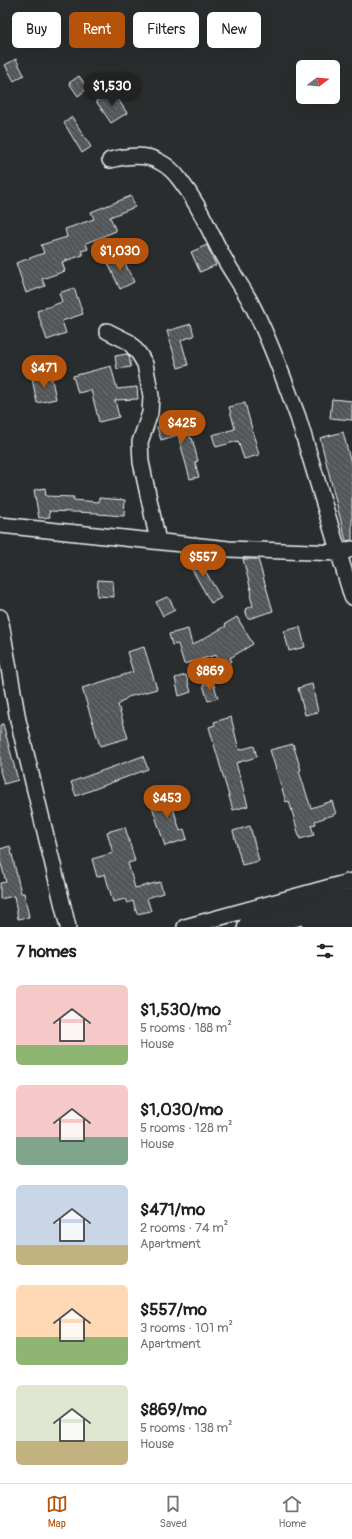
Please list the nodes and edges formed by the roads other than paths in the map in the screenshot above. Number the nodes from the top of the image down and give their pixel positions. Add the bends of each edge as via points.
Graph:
1 (110, 160) dead end
2 (107, 331) dead end
3 (0, 525) edge
4 (158, 541) junction
5 (346, 551) edge
6 (352, 597) edge
7 (0, 617) edge
8 (352, 880) edge
9 (352, 900) edge
10 (352, 917) edge
11 (352, 922) edge
12 (68, 927) edge
13 (185, 927) edge
14 (249, 927) edge
15 (313, 927) edge
16 (344, 927) edge

1 - 5 street via 138,156 161,162 173,172 199,207 219,250 252,305 274,354
2 - 4 street via 129,342 145,364 151,396 150,413 140,442 141,462
3 - 4 street
4 - 5 street via 229,549
5 - 6 street
7 - 12 street via 18,720
8 - 13 street
9 - 14 highway
10 - 15 highway
11 - 16 street

